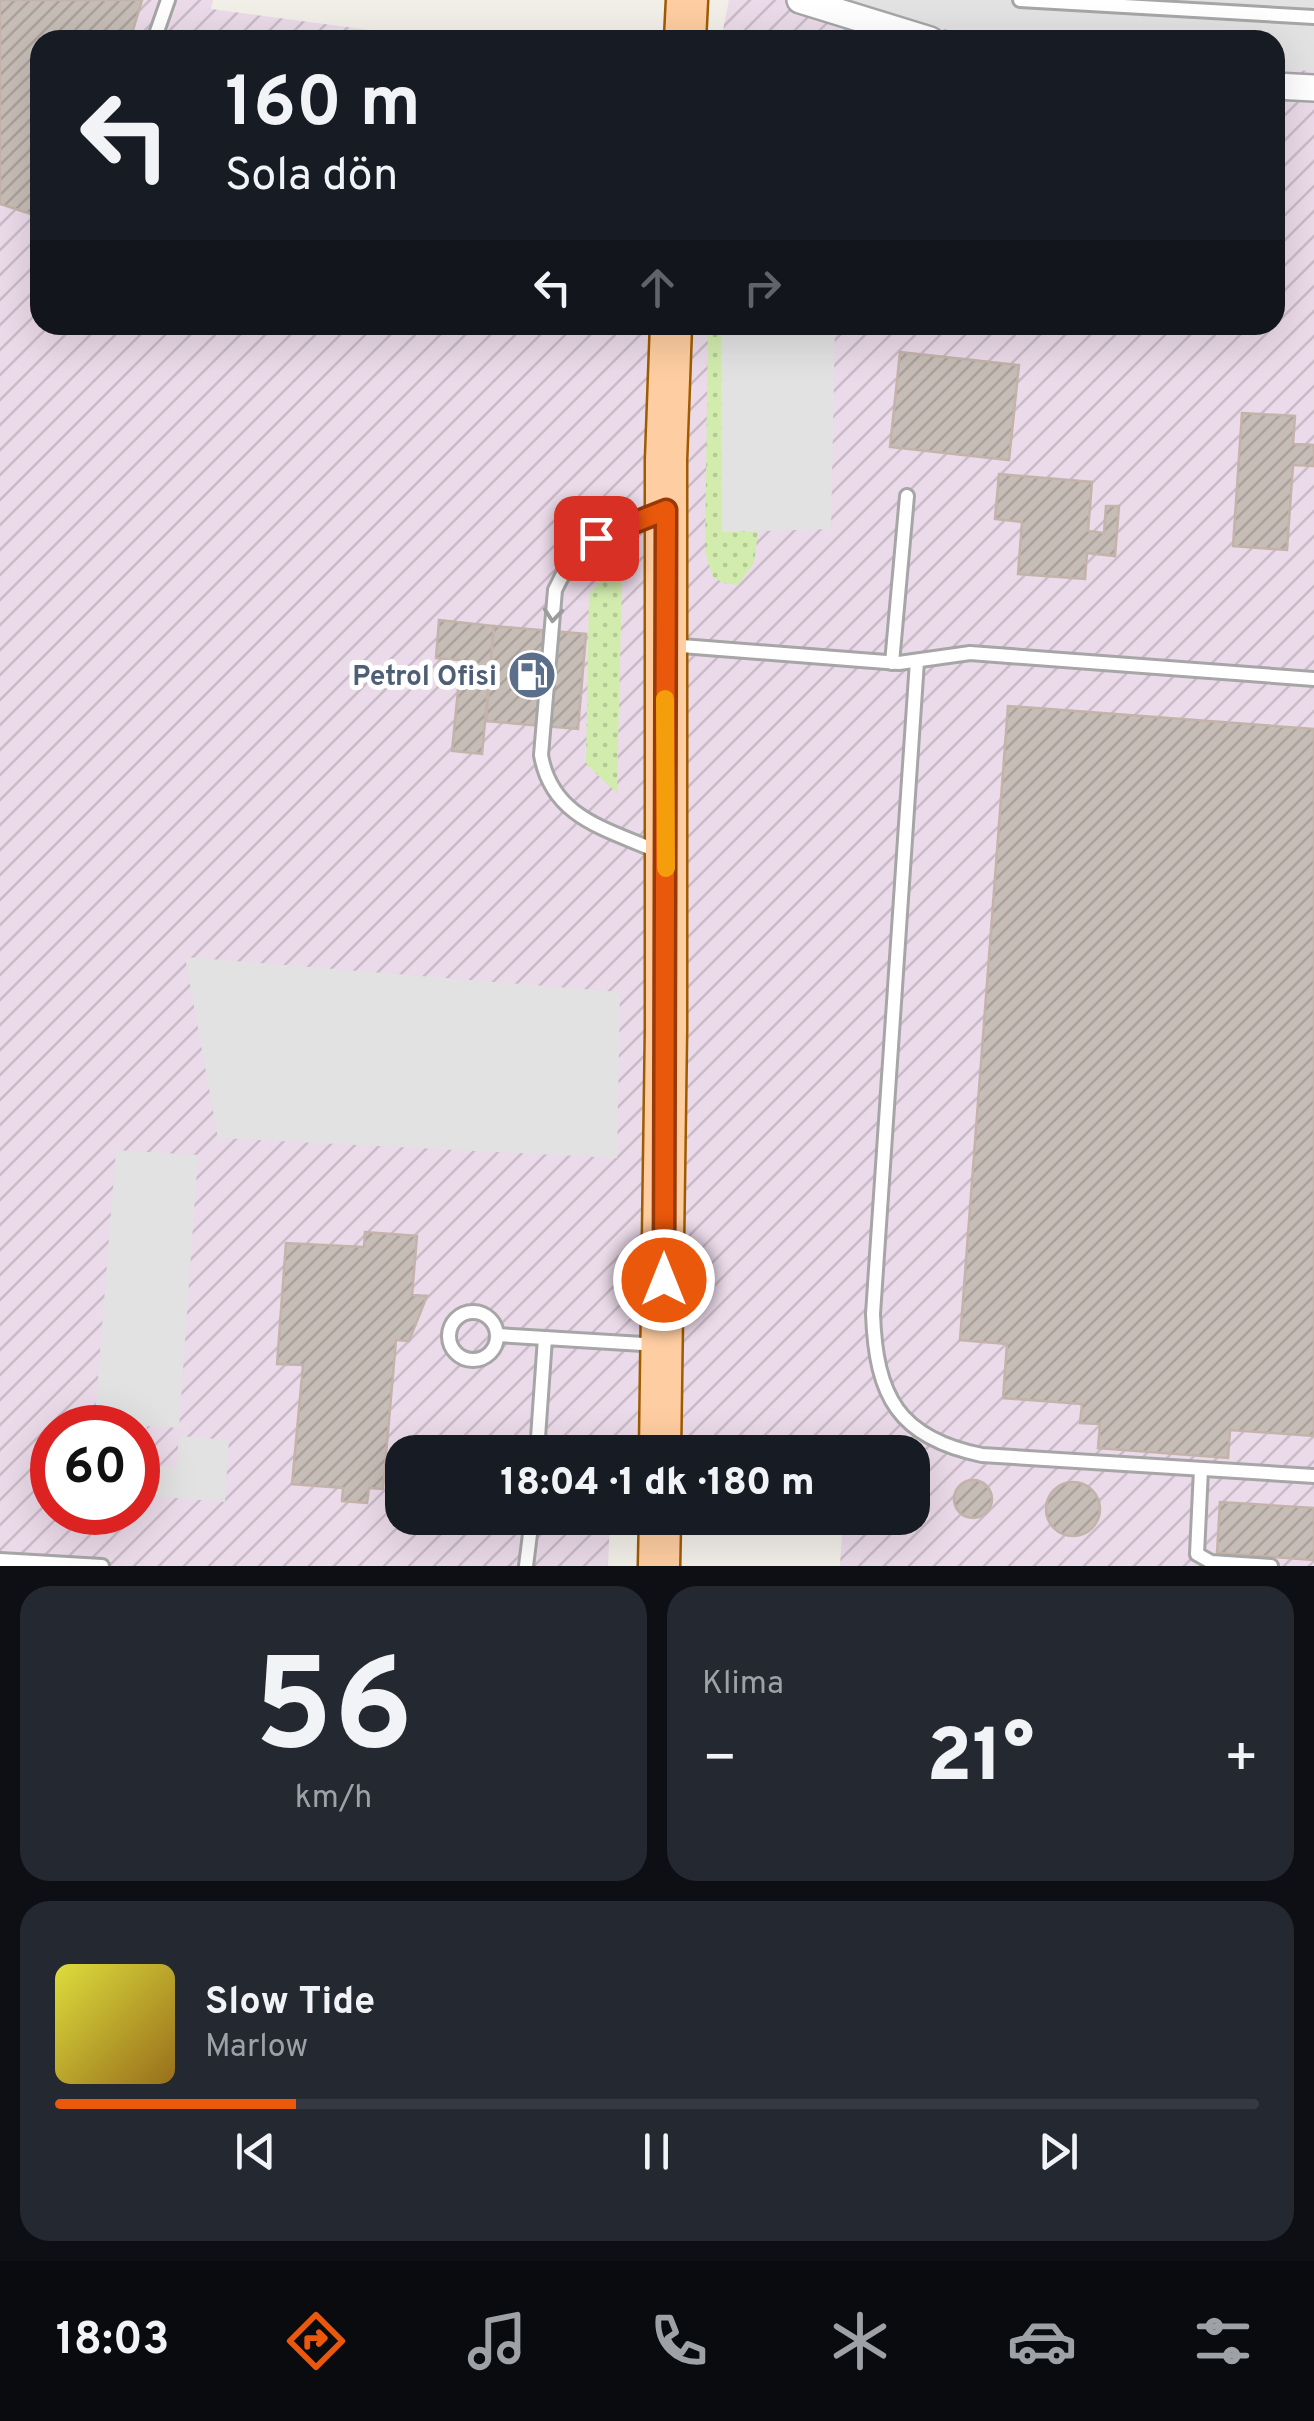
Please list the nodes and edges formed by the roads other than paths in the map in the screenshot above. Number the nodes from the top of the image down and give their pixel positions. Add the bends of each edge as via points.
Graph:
1 (168, 0) edge
2 (687, 0) edge
3 (800, 0) edge
4 (1020, 0) edge
5 (1314, 17) edge
6 (158, 30) edge
7 (686, 30) edge
8 (898, 30) edge
9 (1285, 87) edge
10 (1314, 88) edge
11 (671, 335) edge
12 (907, 496) dead end
13 (666, 510) junction
14 (666, 645) junction
15 (918, 661) junction
16 (892, 663) junction
17 (1314, 679) edge
18 (666, 855) junction
19 (497, 1334) dead end
20 (544, 1338) junction
21 (661, 1346) junction
22 (537, 1435) edge
23 (660, 1435) edge
24 (1200, 1469) junction
25 (1314, 1476) edge
26 (530, 1535) edge
27 (660, 1535) edge
28 (0, 1560) edge
29 (102, 1566) edge
30 (526, 1566) edge
31 (659, 1566) edge
32 (1271, 1566) edge

1 - 6 lane
2 - 7 main road
3 - 8 street
4 - 5 lane
9 - 10 street
11 - 13 main road
12 - 16 lane
13 - 14 main road
13 -> 18 lane via 596,538 568,564 555,590 541,755 557,798 580,816
14 - 16 lane
14 - 18 main road
15 - 16 lane
15 - 17 lane via 970,654
15 - 24 lane via 873,1314 884,1387 908,1421 951,1448
18 - 21 main road
19 - 20 lane
20 - 21 lane
20 - 22 lane
21 - 23 main road
24 - 25 lane
24 - 32 lane via 1198,1554 1211,1562
26 - 30 lane
27 - 31 main road
28 - 29 lane

